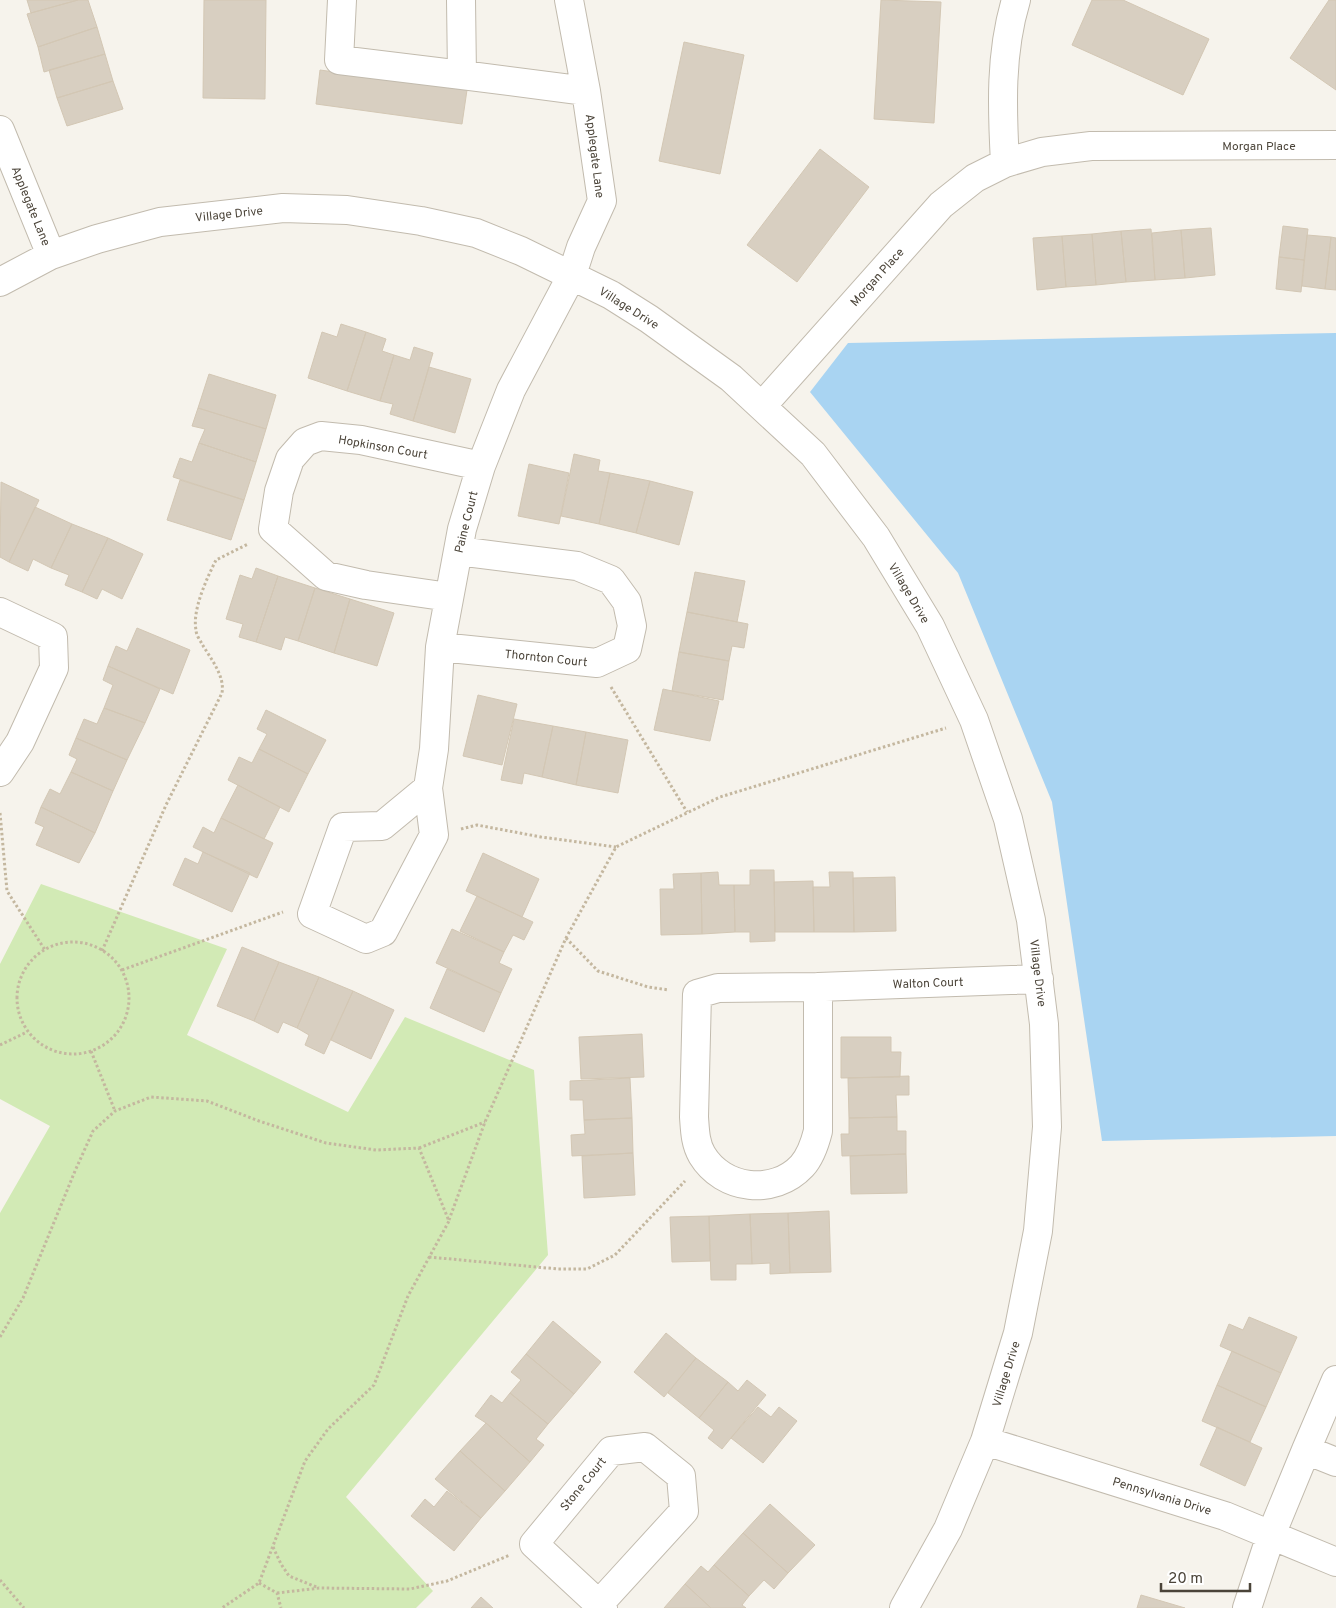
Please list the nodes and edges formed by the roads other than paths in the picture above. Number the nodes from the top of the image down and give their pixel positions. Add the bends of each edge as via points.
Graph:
1 (342, 0) edge
2 (461, 0) edge
3 (569, 0) edge
4 (1016, 0) edge
5 (462, 75) junction
6 (586, 91) junction
7 (0, 130) edge
8 (1336, 145) edge
9 (1005, 163) junction
10 (51, 254) junction
11 (572, 275) junction
12 (0, 282) edge
13 (762, 406) junction
14 (482, 466) junction
15 (458, 551) junction
16 (449, 597) junction
17 (0, 612) edge
18 (440, 647) junction
19 (0, 772) edge
20 (428, 788) junction
21 (1039, 979) junction
22 (818, 987) junction
23 (1336, 1380) edge
24 (985, 1441) junction
25 (1306, 1450) junction
26 (1336, 1462) edge
27 (1271, 1535) junction
28 (1336, 1562) edge
29 (601, 1606) edge
30 (904, 1608) edge
31 (1247, 1608) edge

1 - 5 street via 340,60
2 - 5 street
3 - 6 street, Applegate Lane
4 - 9 street via 1005,52 1001,98
5 - 6 street
6 - 11 street, Applegate Lane via 602,201
7 - 10 street, Applegate Lane
8 - 9 street, Morgan Place via 1091,146 1042,152
9 - 13 street, Morgan Place via 975,178 941,205
10 - 11 street, Village Drive via 160,222 283,208 347,210 476,233
10 - 12 street, Village Drive
11 - 13 street, Village Drive via 649,319 731,378
11 - 14 street, Paine Court via 511,390
13 - 21 street, Village Drive via 813,454 876,537 930,626 974,720 1008,819 1032,920
14 - 15 street, Paine Court
14 - 16 street, Hopkinson Court via 361,440 321,436 305,442 290,459 279,491 272,529 326,576
15 - 16 street, Paine Court
15 - 18 street, Thornton Court via 577,566 611,580 627,602 632,626 627,649 597,664
16 - 18 street, Paine Court
17 - 19 street via 53,637 54,668 20,742
18 - 20 street, Paine Court via 434,749
20 - 20 street, Paine Court via 382,826 343,827 312,914 366,939 383,932 434,835
21 - 22 street, Walton Court
21 - 24 street, Village Drive via 1044,1024 1047,1127 1038,1231 1018,1333
22 - 22 street, Walton Court via 818,1131 813,1150 802,1166 787,1178 768,1185 749,1186 730,1180 714,1169 702,1154 695,1136 697,994 718,988
23 - 25 street
24 - 27 street, Pennsylvania Drive via 1225,1516
24 - 30 street, Village Drive via 948,1529
25 - 26 street
25 - 27 street
27 - 28 street, Pennsylvania Drive
27 - 31 street
29 - 29 street, Stone Court via 534,1544 610,1451 645,1447 681,1476 684,1511

